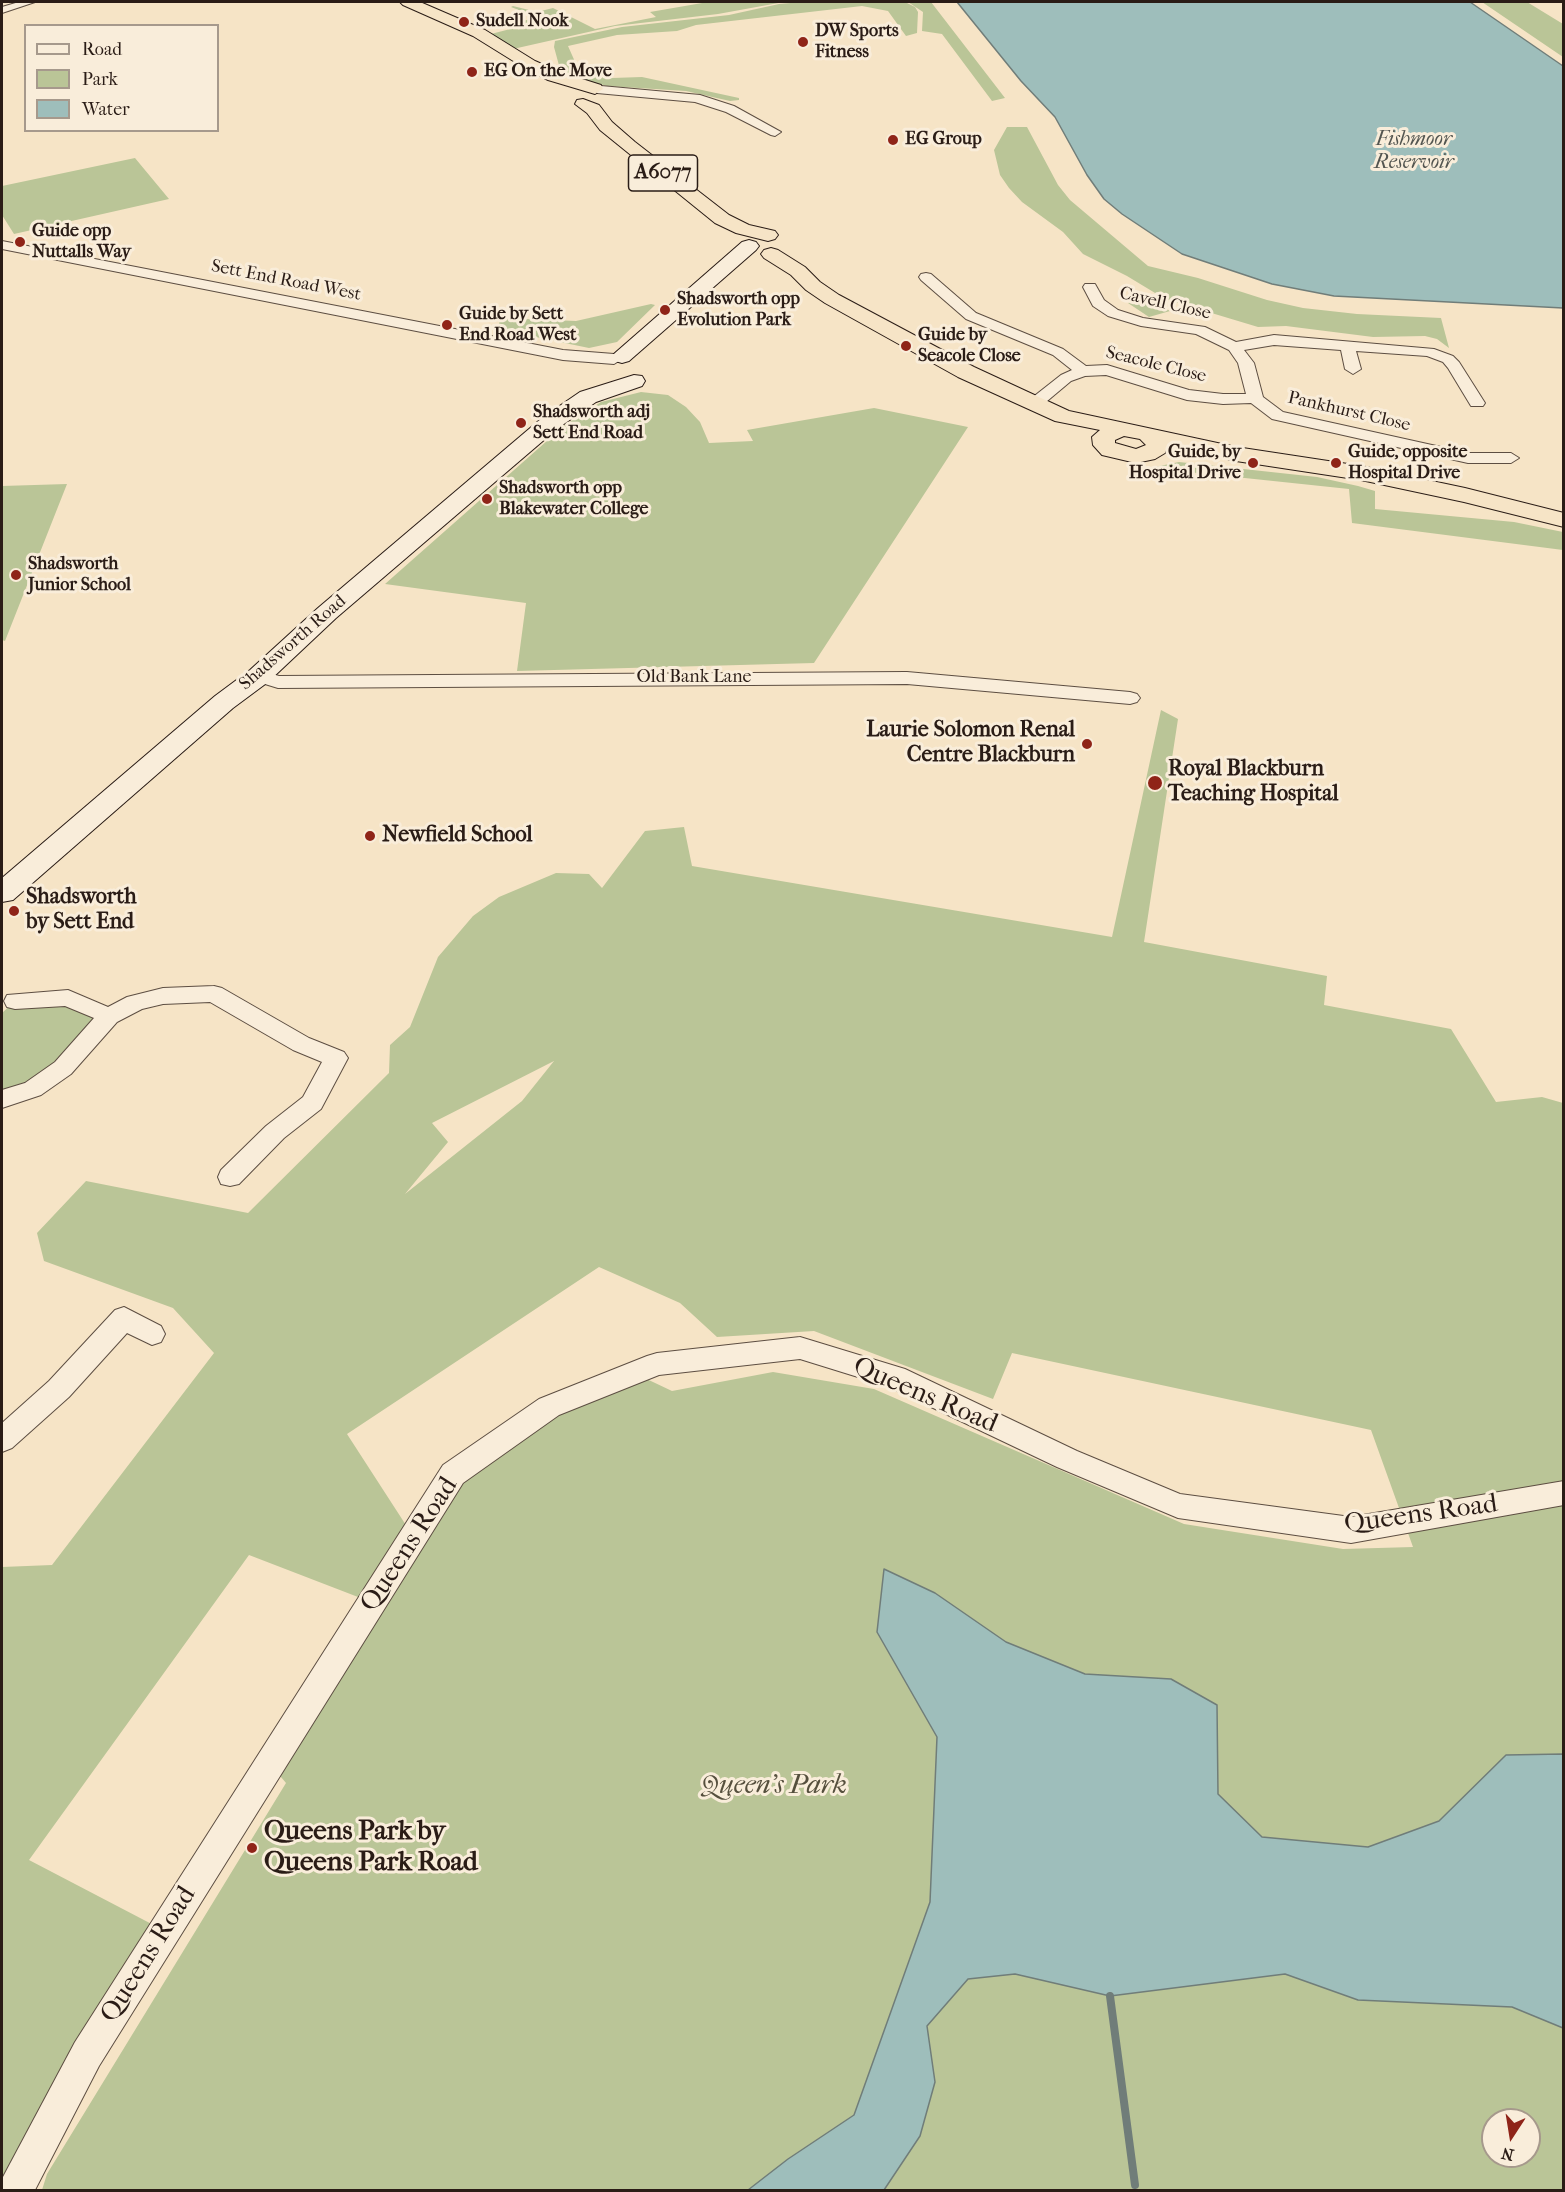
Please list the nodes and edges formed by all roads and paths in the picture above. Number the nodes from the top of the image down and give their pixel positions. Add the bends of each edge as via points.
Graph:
1 (29, 2) edge
2 (408, 2) edge
3 (2, 10) edge
4 (554, 76) junction
5 (576, 99) junction
6 (602, 99) junction
7 (775, 132) dead end
8 (730, 225) junction
9 (2, 245) edge
10 (748, 246) junction
11 (769, 248) junction
12 (727, 266) junction
13 (798, 272) junction
14 (927, 277) dead end
15 (1072, 294) dead end
16 (652, 333) junction
17 (1347, 345) junction
18 (1234, 347) junction
19 (611, 365) junction
20 (648, 368) junction
21 (1354, 370) dead end
22 (1083, 371) junction
23 (588, 397) junction
24 (1449, 397) dead end
25 (1255, 398) junction
26 (1034, 404) junction
27 (1063, 416) junction
28 (1141, 438) junction
29 (1104, 445) junction
30 (1511, 458) dead end
31 (1563, 520) edge
32 (259, 676) junction
33 (1130, 698) dead end
34 (2, 893) edge
35 (15, 1001) dead end
36 (109, 1016) junction
37 (2, 1099) edge
38 (230, 1178) dead end
39 (152, 1334) dead end
40 (2, 1440) edge
41 (1563, 1492) edge
42 (16, 2190) edge

1 - 3 street
2 - 4 highway, A6077 via 479,33
4 - 5 highway, A6077
4 - 6 highway, A6077
5 - 6 highway, A6077 via 592,109
5 - 6 highway via 576,90
6 - 7 street via 651,93 679,95 705,100
6 - 8 highway, A6077 via 629,146
8 - 10 highway, A6077
8 - 11 highway, A6077
9 - 19 street, Sett End Road West
10 - 11 highway, A6077 via 756,252
10 - 12 main road, Shadsworth Road
11 - 12 main road, Shadsworth Road
11 - 13 highway, A6077
11 - 13 highway via 789,251 792,241
12 - 16 main road, Shadsworth Road
13 - 26 highway, A6077 via 832,299 896,336
14 - 22 street via 971,316 1058,352
15 - 18 street, Cavell Close via 1091,290 1102,307 1125,318 1200,330
16 - 19 main road, Shadsworth Road
16 - 20 main road
17 - 18 street via 1274,340
17 - 21 street
17 - 24 street via 1439,355 1454,365 1475,400
18 - 25 street via 1246,363
19 - 20 main road via 616,380
19 - 23 main road, Shadsworth Road
20 - 23 main road, Shadsworth Road
22 - 25 street, Seacole Close via 1107,370 1187,395
22 - 26 street via 1066,378
23 - 32 main road, Shadsworth Road via 550,423
25 - 30 street, Pankhurst Close via 1271,413 1296,422 1468,458
26 - 27 highway, A6077
27 - 28 highway, A6077
27 - 29 highway, A6077
28 - 29 highway, A6077 via 1126,455
28 - 29 highway, A6077 via 1107,433
28 - 31 highway, A6077 via 1361,473
32 - 33 street, Old Bank Lane via 278,682 908,678
32 - 34 main road, Shadsworth Road
35 - 36 street via 68,998
36 - 37 street via 63,1068 33,1089
36 - 38 street via 135,1003 163,996 214,994 301,1044 336,1058 312,1103 275,1132
39 - 40 street via 124,1318 59,1389
41 - 42 street, Queens Road via 1350,1530 1178,1506 1067,1459 894,1377 800,1348 657,1364 549,1407 453,1474 87,2054

